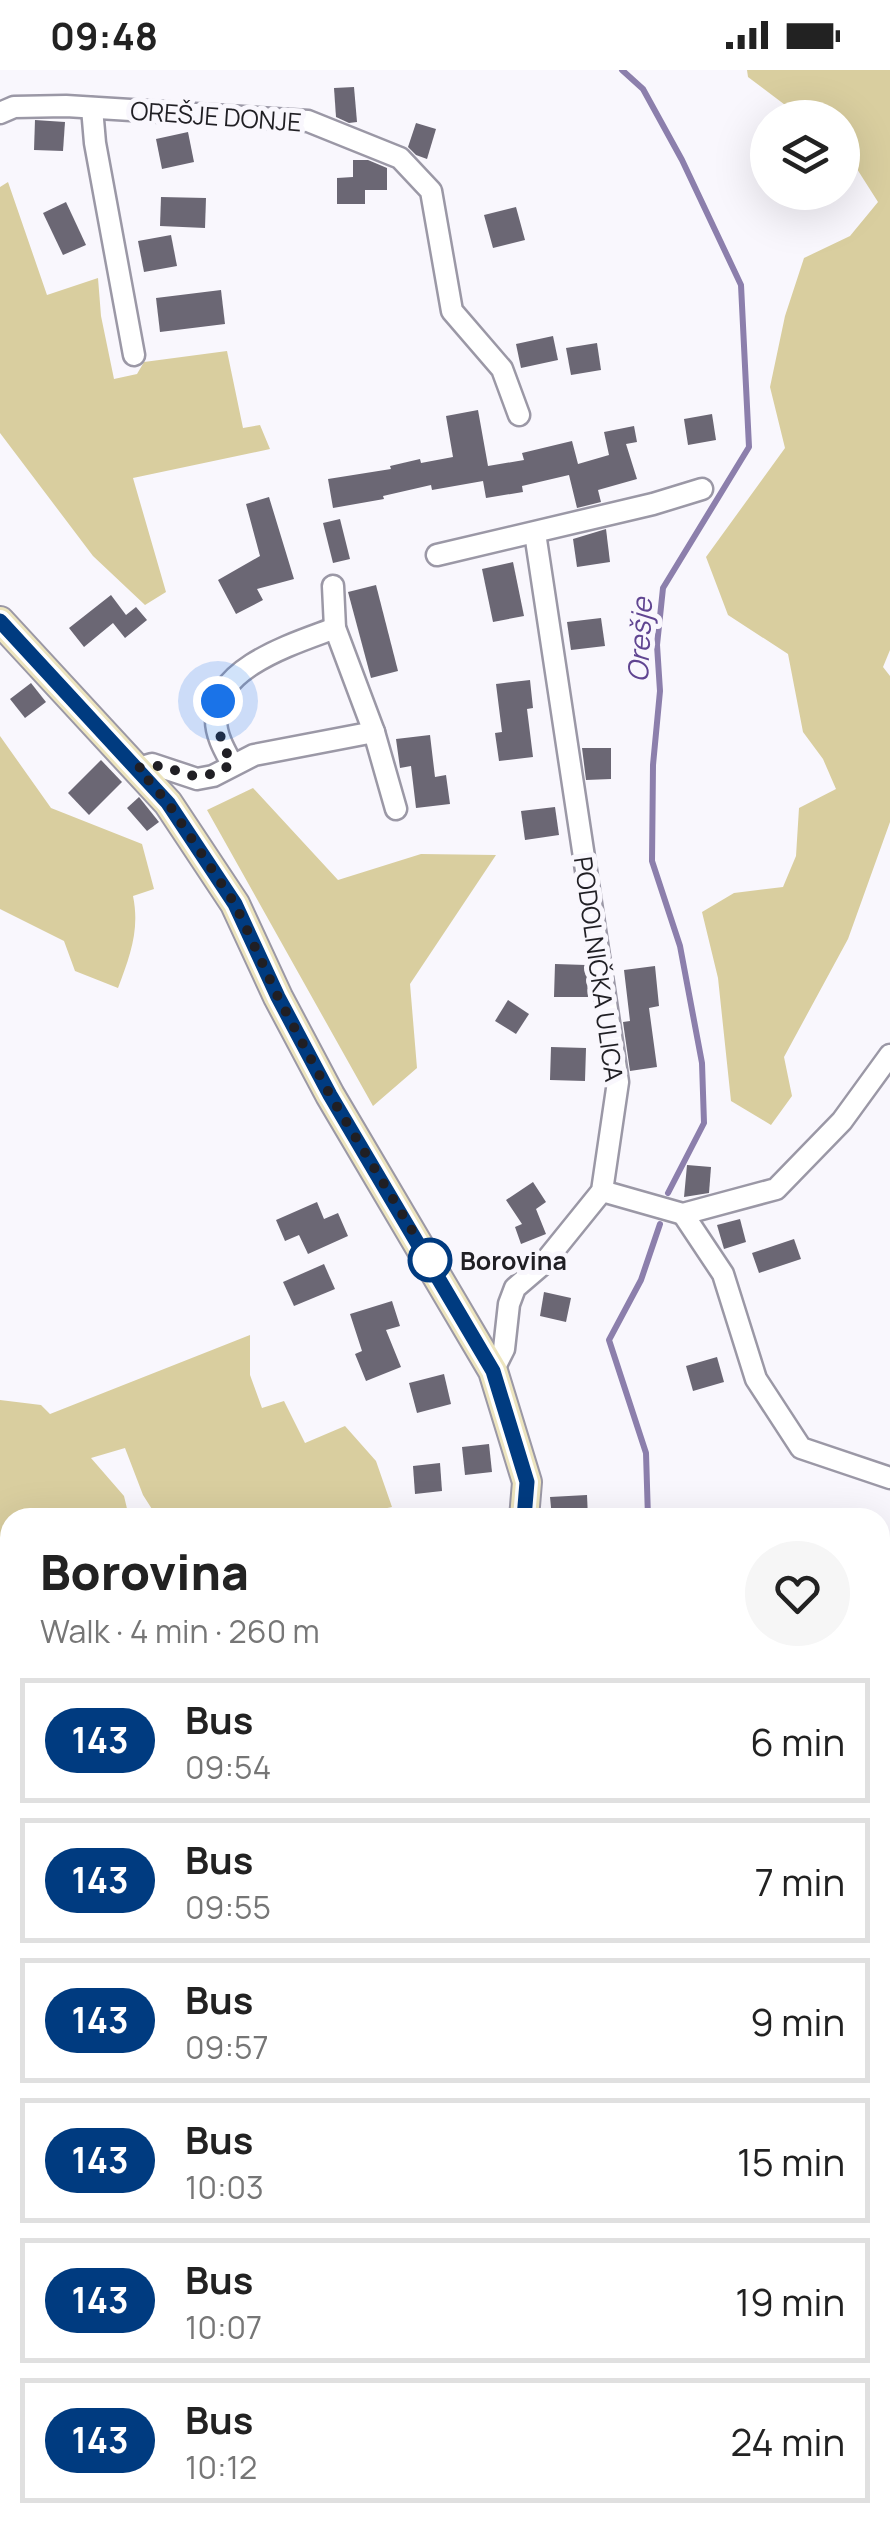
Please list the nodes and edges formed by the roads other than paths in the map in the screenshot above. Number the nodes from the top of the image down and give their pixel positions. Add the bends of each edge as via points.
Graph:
1 (92, 108) junction
2 (0, 113) edge
3 (134, 354) dead end
4 (520, 415) dead end
5 (702, 489) dead end
6 (535, 533) junction
7 (437, 556) dead end
8 (333, 586) dead end
9 (0, 622) edge
10 (335, 628) junction
11 (374, 732) junction
12 (232, 764) junction
13 (138, 768) junction
14 (396, 809) dead end
15 (890, 1054) edge
16 (602, 1191) junction
17 (683, 1214) junction
18 (493, 1371) junction
19 (890, 1478) edge
20 (525, 1508) edge

1 - 2 street, OREŠJE DONJE via 14,107
1 - 3 street, OREŠJE DONJE
1 - 4 street, OREŠJE DONJE via 308,121 400,158 431,191 452,311 502,368
5 - 6 street
6 - 7 street
6 - 16 street, PODOLNIČKA ULICA via 618,1082
8 - 10 street
9 - 13 street
10 - 11 street
10 - 12 street via 272,652 226,688 216,720
11 - 12 street
11 - 14 street
12 - 13 street via 196,779 152,764
13 - 18 street via 235,904 330,1095
15 - 17 street via 842,1121 776,1189
16 - 17 street
16 - 18 street via 515,1288
17 - 19 street via 723,1274 756,1378 801,1448
18 - 20 street via 527,1482

